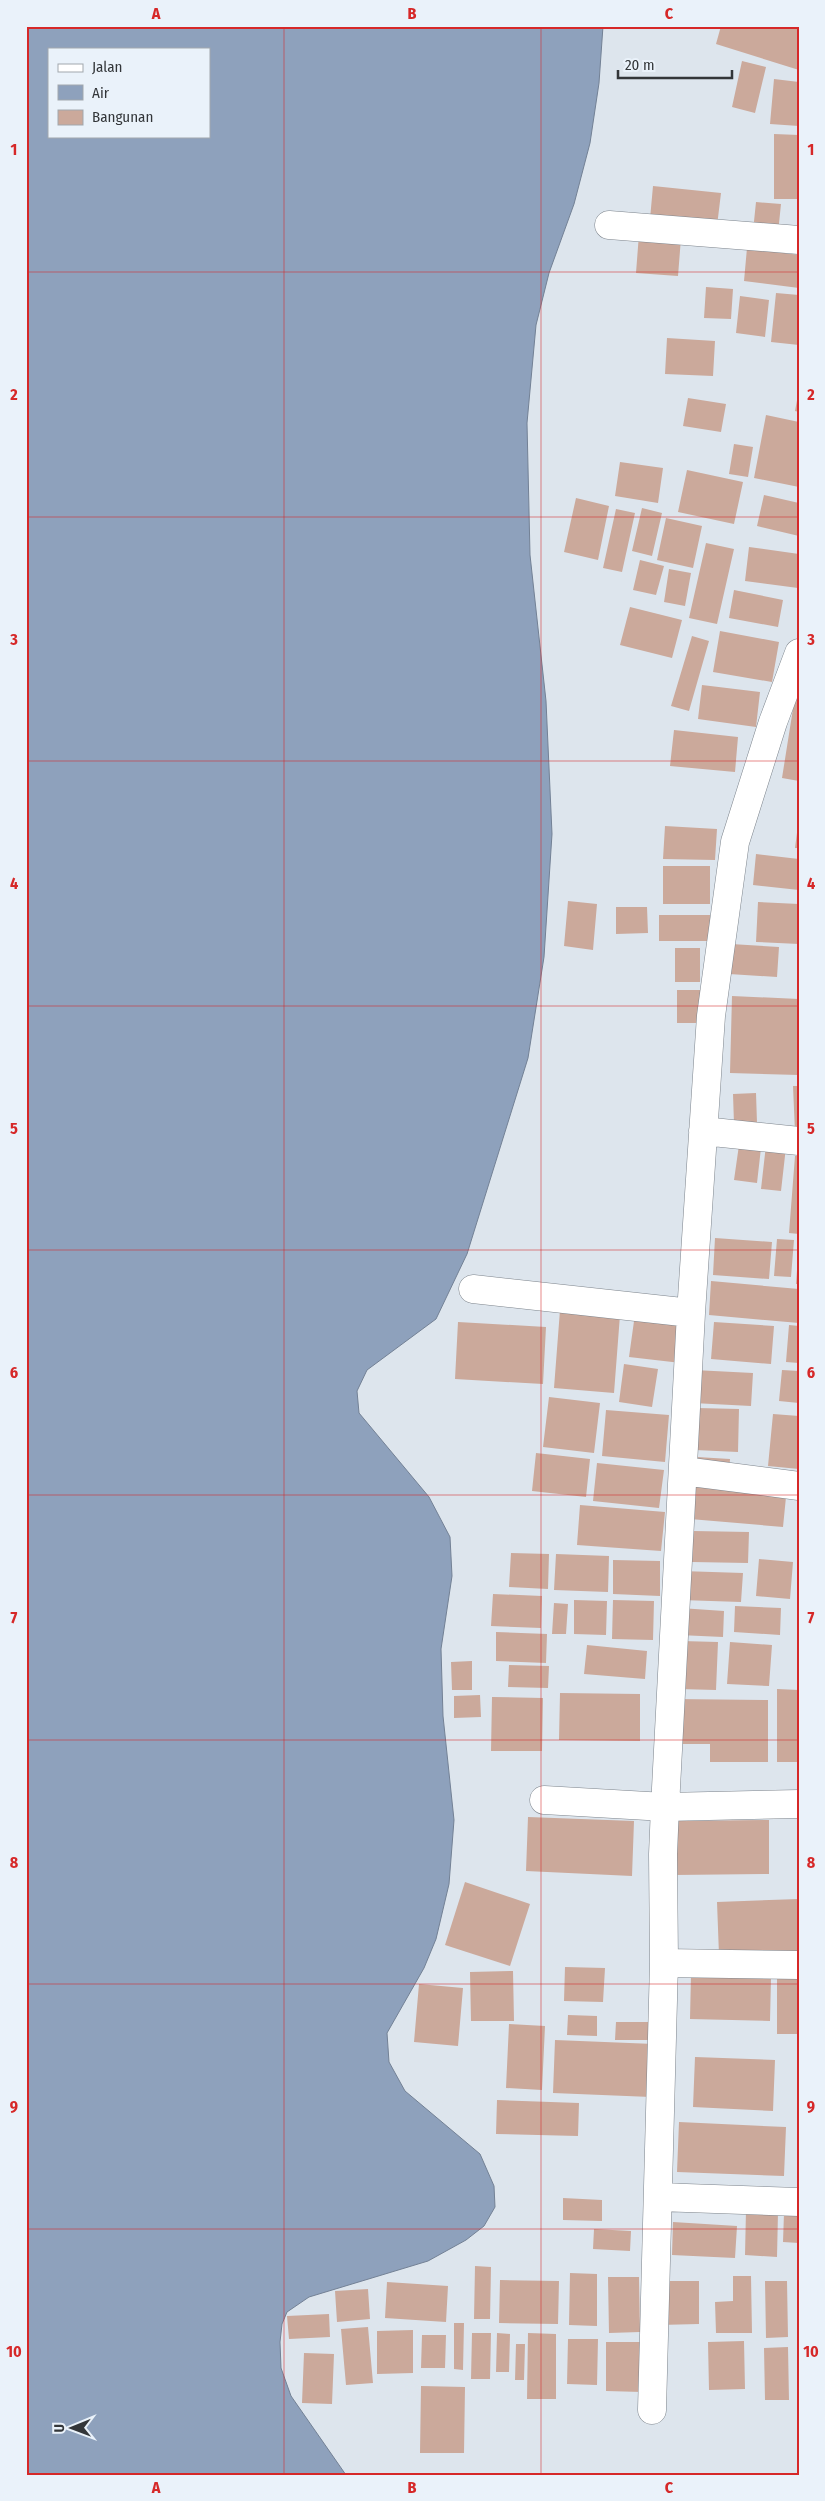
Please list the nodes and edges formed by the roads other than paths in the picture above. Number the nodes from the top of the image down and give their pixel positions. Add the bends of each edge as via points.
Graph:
1 (609, 225) dead end
2 (799, 240) edge
3 (799, 653) edge
4 (793, 680) edge
5 (703, 1131) junction
6 (799, 1141) edge
7 (474, 1289) dead end
8 (691, 1313) junction
9 (683, 1471) junction
10 (799, 1486) edge
11 (544, 1800) dead end
12 (799, 1804) edge
13 (665, 1807) junction
14 (664, 1963) junction
15 (799, 1966) edge
16 (658, 2197) junction
17 (799, 2202) edge
18 (652, 2410) dead end

1 - 2 street
3 - 4 street
4 - 5 street via 735,842 711,1016
5 - 6 street
5 - 8 street
7 - 8 street
8 - 9 street
9 - 10 street
9 - 13 street
11 - 13 street
12 - 13 street
13 - 14 street
14 - 15 street
14 - 16 street
16 - 17 street
16 - 18 street

